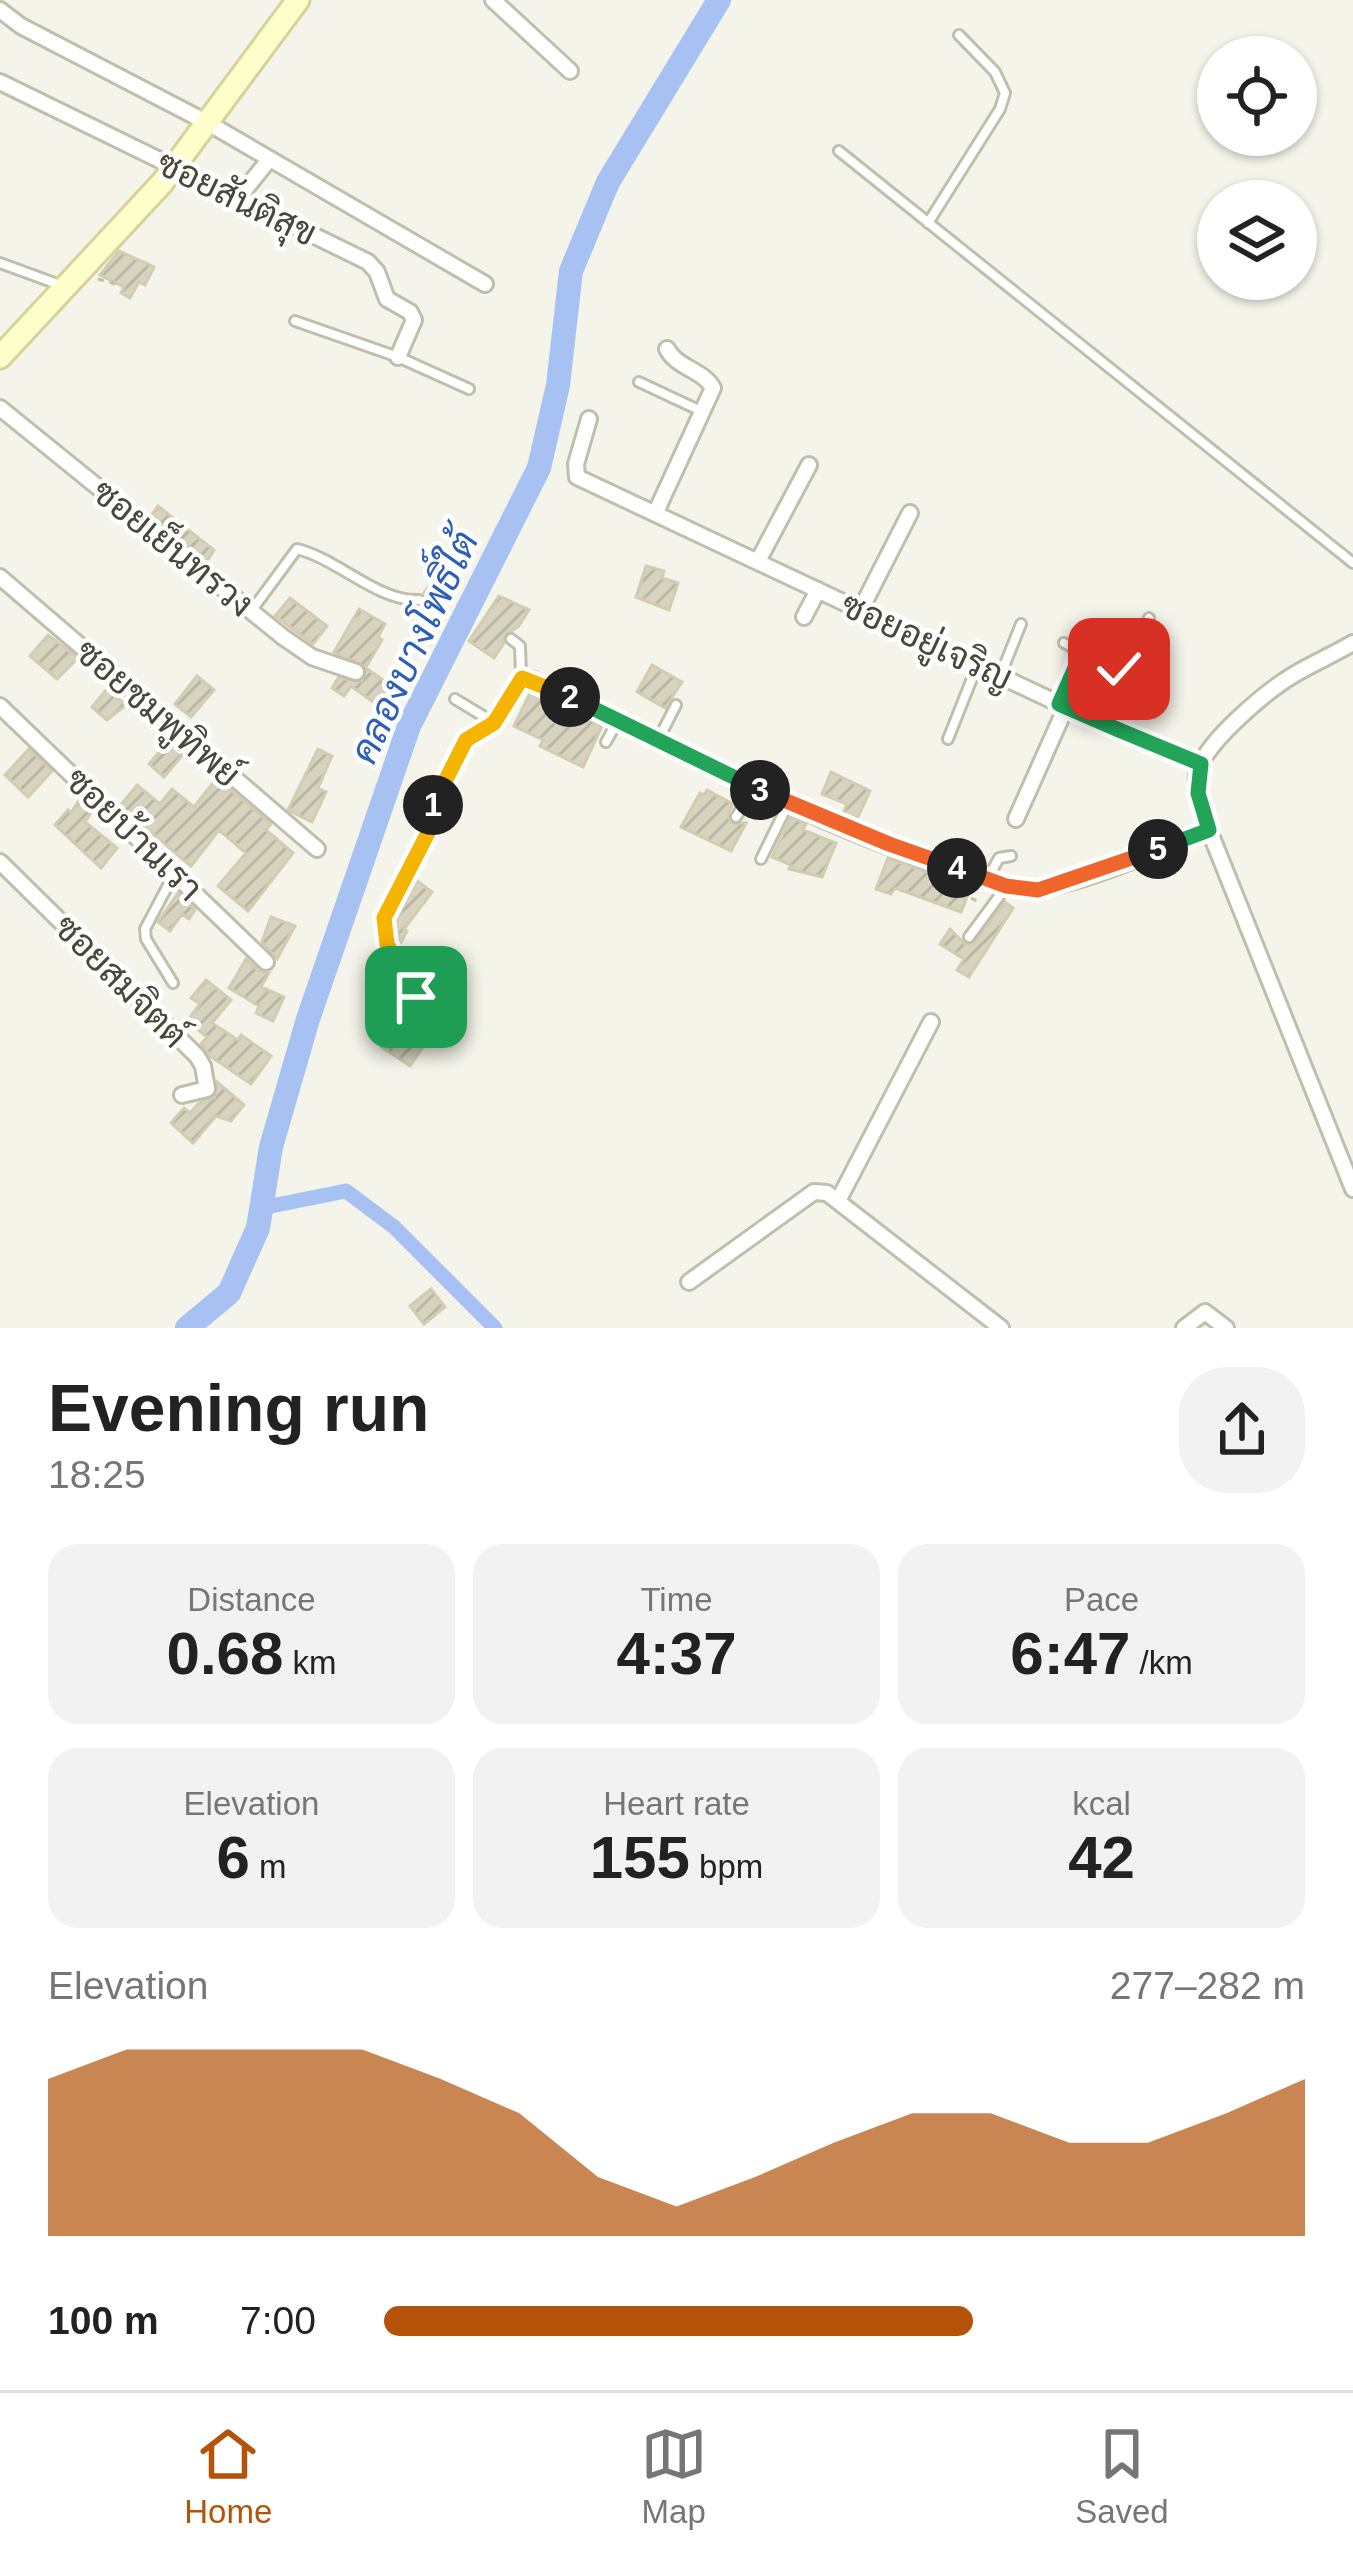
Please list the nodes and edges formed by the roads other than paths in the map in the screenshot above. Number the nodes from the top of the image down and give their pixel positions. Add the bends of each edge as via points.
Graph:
1 (298, 0) edge
2 (493, 0) edge
3 (0, 10) edge
4 (959, 35) dead end
5 (571, 71) dead end
6 (0, 82) edge
7 (208, 123) junction
8 (839, 151) dead end
9 (268, 160) junction
10 (175, 166) junction
11 (238, 198) junction
12 (928, 223) junction
13 (0, 263) edge
14 (71, 280) junction
15 (485, 284) dead end
16 (296, 321) dead end
17 (667, 349) dead end
18 (0, 357) edge
19 (398, 357) junction
20 (639, 382) dead end
21 (469, 388) dead end
22 (0, 408) edge
23 (702, 412) junction
24 (589, 419) dead end
25 (809, 465) dead end
26 (910, 513) dead end
27 (655, 514) junction
28 (758, 561) junction
29 (1353, 563) edge
30 (0, 577) edge
31 (818, 590) junction
32 (419, 600) dead end
33 (861, 609) junction
34 (251, 611) junction
35 (805, 617) dead end
36 (1149, 618) dead end
37 (1022, 624) dead end
38 (511, 639) dead end
39 (1064, 643) dead end
40 (1353, 643) edge
41 (1082, 652) junction
42 (977, 665) junction
43 (356, 672) dead end
44 (1000, 676) junction
45 (522, 678) junction
46 (455, 699) dead end
47 (676, 705) dead end
48 (0, 706) edge
49 (1063, 706) junction
50 (618, 720) junction
51 (494, 723) junction
52 (948, 739) dead end
53 (658, 740) junction
54 (606, 742) dead end
55 (1201, 764) junction
56 (755, 788) junction
57 (789, 803) junction
58 (736, 817) dead end
59 (1016, 819) dead end
60 (1209, 830) junction
61 (317, 848) dead end
62 (1011, 856) dead end
63 (761, 859) dead end
64 (0, 862) edge
65 (174, 872) junction
66 (987, 879) junction
67 (1006, 886) junction
68 (969, 938) dead end
69 (266, 962) dead end
70 (173, 983) dead end
71 (416, 997) dead end
72 (931, 1022) dead end
73 (182, 1095) dead end
74 (1353, 1189) edge
75 (839, 1199) junction
76 (689, 1282) dead end
77 (1001, 1328) edge
78 (1184, 1328) edge
79 (1226, 1328) edge

1 - 7 street
2 - 5 street
3 - 7 street
4 - 12 lane via 1005,93
6 - 10 street, ซอยสันติสุข
7 - 9 street
7 - 10 street
8 - 12 lane
9 - 11 street
9 - 15 street
10 - 11 street, ซอยสันติสุข
10 - 14 street
11 - 19 street, ซอยสันติสุข via 368,262 388,299 414,320
12 - 29 lane
13 - 14 lane
14 - 18 street
16 - 19 lane
17 - 23 street via 711,382
19 - 21 lane
20 - 23 lane
22 - 34 street, ซอยเย็นทรวง
23 - 27 street
24 - 27 street, ซอยอยู่เจริญ via 578,477
25 - 28 street
26 - 33 street
27 - 28 street, ซอยอยู่เจริญ
28 - 31 street, ซอยอยู่เจริญ
30 - 61 street, ซอยชมพูทิพย์
31 - 33 street, ซอยอยู่เจริญ
31 - 35 street
32 - 34 lane via 400,601 297,549
33 - 42 street, ซอยอยู่เจริญ
34 - 43 street, ซอยเย็นทรวง via 312,657
36 - 41 lane via 1124,670
37 - 44 lane
38 - 45 lane via 520,646
39 - 41 lane
40 - 55 street via 1264,697
41 - 49 lane
42 - 44 street, ซอยอยู่เจริญ
42 - 52 lane
44 - 49 street, ซอยอยู่เจริญ
45 - 50 street
45 - 51 street
46 - 51 lane
47 - 53 lane
48 - 65 street, ซอยบ้านเรา
49 - 55 street, ซอยอยู่เจริญ
49 - 59 street
50 - 53 street
50 - 54 lane
51 - 71 street via 460,749 384,918 387,944
53 - 56 street
55 - 60 street via 1198,793
56 - 57 street
56 - 58 lane
57 - 63 lane
57 - 66 street
60 - 67 street via 1038,890
60 - 74 street
62 - 66 lane via 994,863
64 - 73 street, ซอยสมจิตต์ via 197,1055 207,1089
65 - 69 street, ซอยบ้านเรา
65 - 70 lane via 145,929
66 - 67 street
67 - 68 lane
72 - 75 street
75 - 76 street via 814,1192
75 - 77 street
78 - 79 street via 1205,1312

